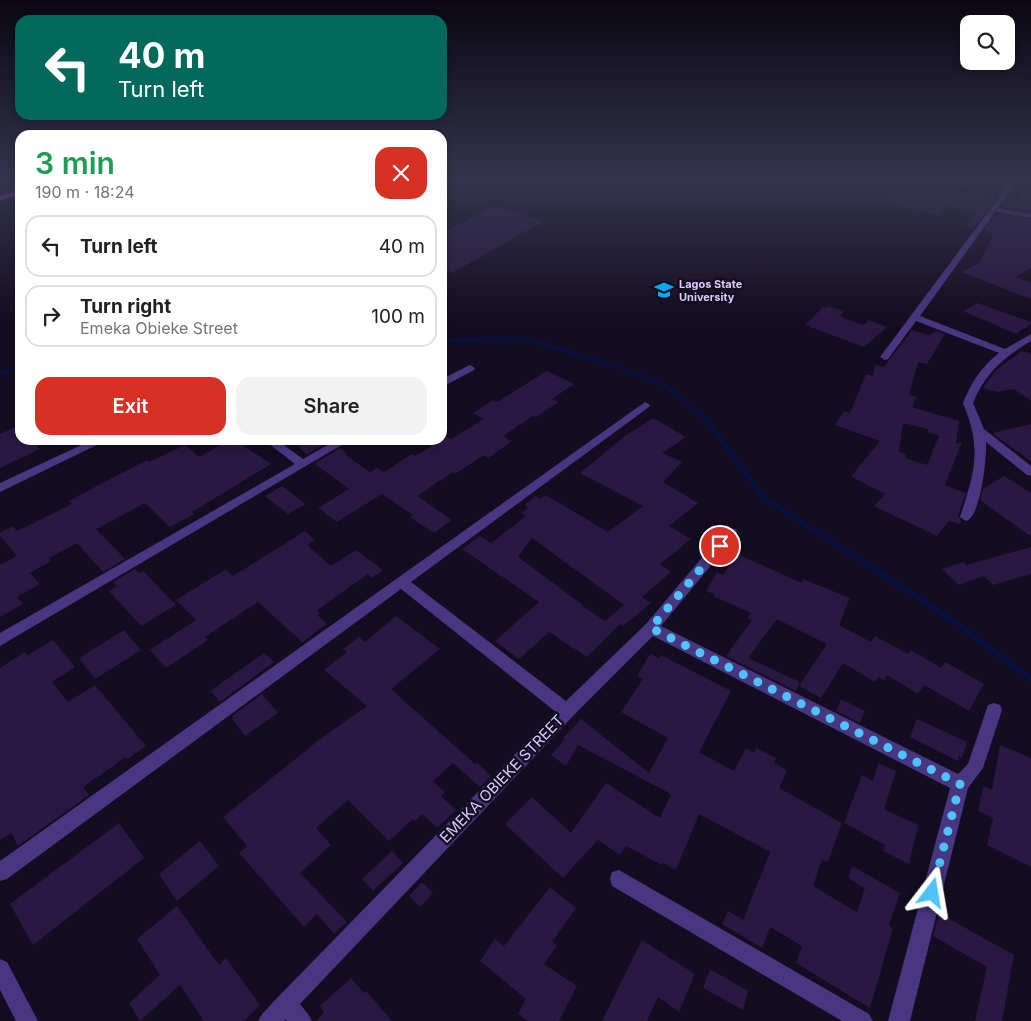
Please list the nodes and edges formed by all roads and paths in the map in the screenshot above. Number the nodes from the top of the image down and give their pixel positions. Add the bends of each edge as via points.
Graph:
1 (981, 228) edge
2 (913, 317) junction
3 (1030, 339) edge
4 (1007, 353) junction
5 (885, 357) dead end
6 (470, 368) dead end
7 (447, 381) edge
8 (645, 405) dead end
9 (979, 432) junction
10 (90, 445) edge
11 (277, 445) edge
12 (335, 445) edge
13 (302, 464) junction
14 (1031, 472) edge
15 (0, 488) edge
16 (966, 517) dead end
17 (731, 532) dead end
18 (401, 582) junction
19 (651, 628) junction
20 (0, 640) edge
21 (994, 710) dead end
22 (567, 711) junction
23 (960, 784) junction
24 (0, 872) edge
25 (618, 879) dead end
26 (0, 969) edge
27 (286, 1003) junction
28 (27, 1021) edge
29 (269, 1021) edge
30 (301, 1021) edge
31 (862, 1021) edge
32 (899, 1021) edge

1 - 2 street
2 - 4 street
2 - 5 street
3 - 4 street
4 - 9 street via 984,370 974,386 968,403
6 - 7 street
8 - 18 street
9 - 14 street
9 - 16 street via 978,478
10 - 15 street
11 - 13 street
12 - 13 street
13 - 20 street
17 - 19 street, EMEKA OBIEKE STREET
18 - 22 street
18 - 24 street
19 - 22 street, EMEKA OBIEKE STREET
19 - 23 street
21 - 23 street via 975,768
22 - 27 street, EMEKA OBIEKE STREET
23 - 32 street
25 - 31 street
26 - 28 street
27 - 29 street, EMEKA OBIEKE STREET
27 - 30 street

